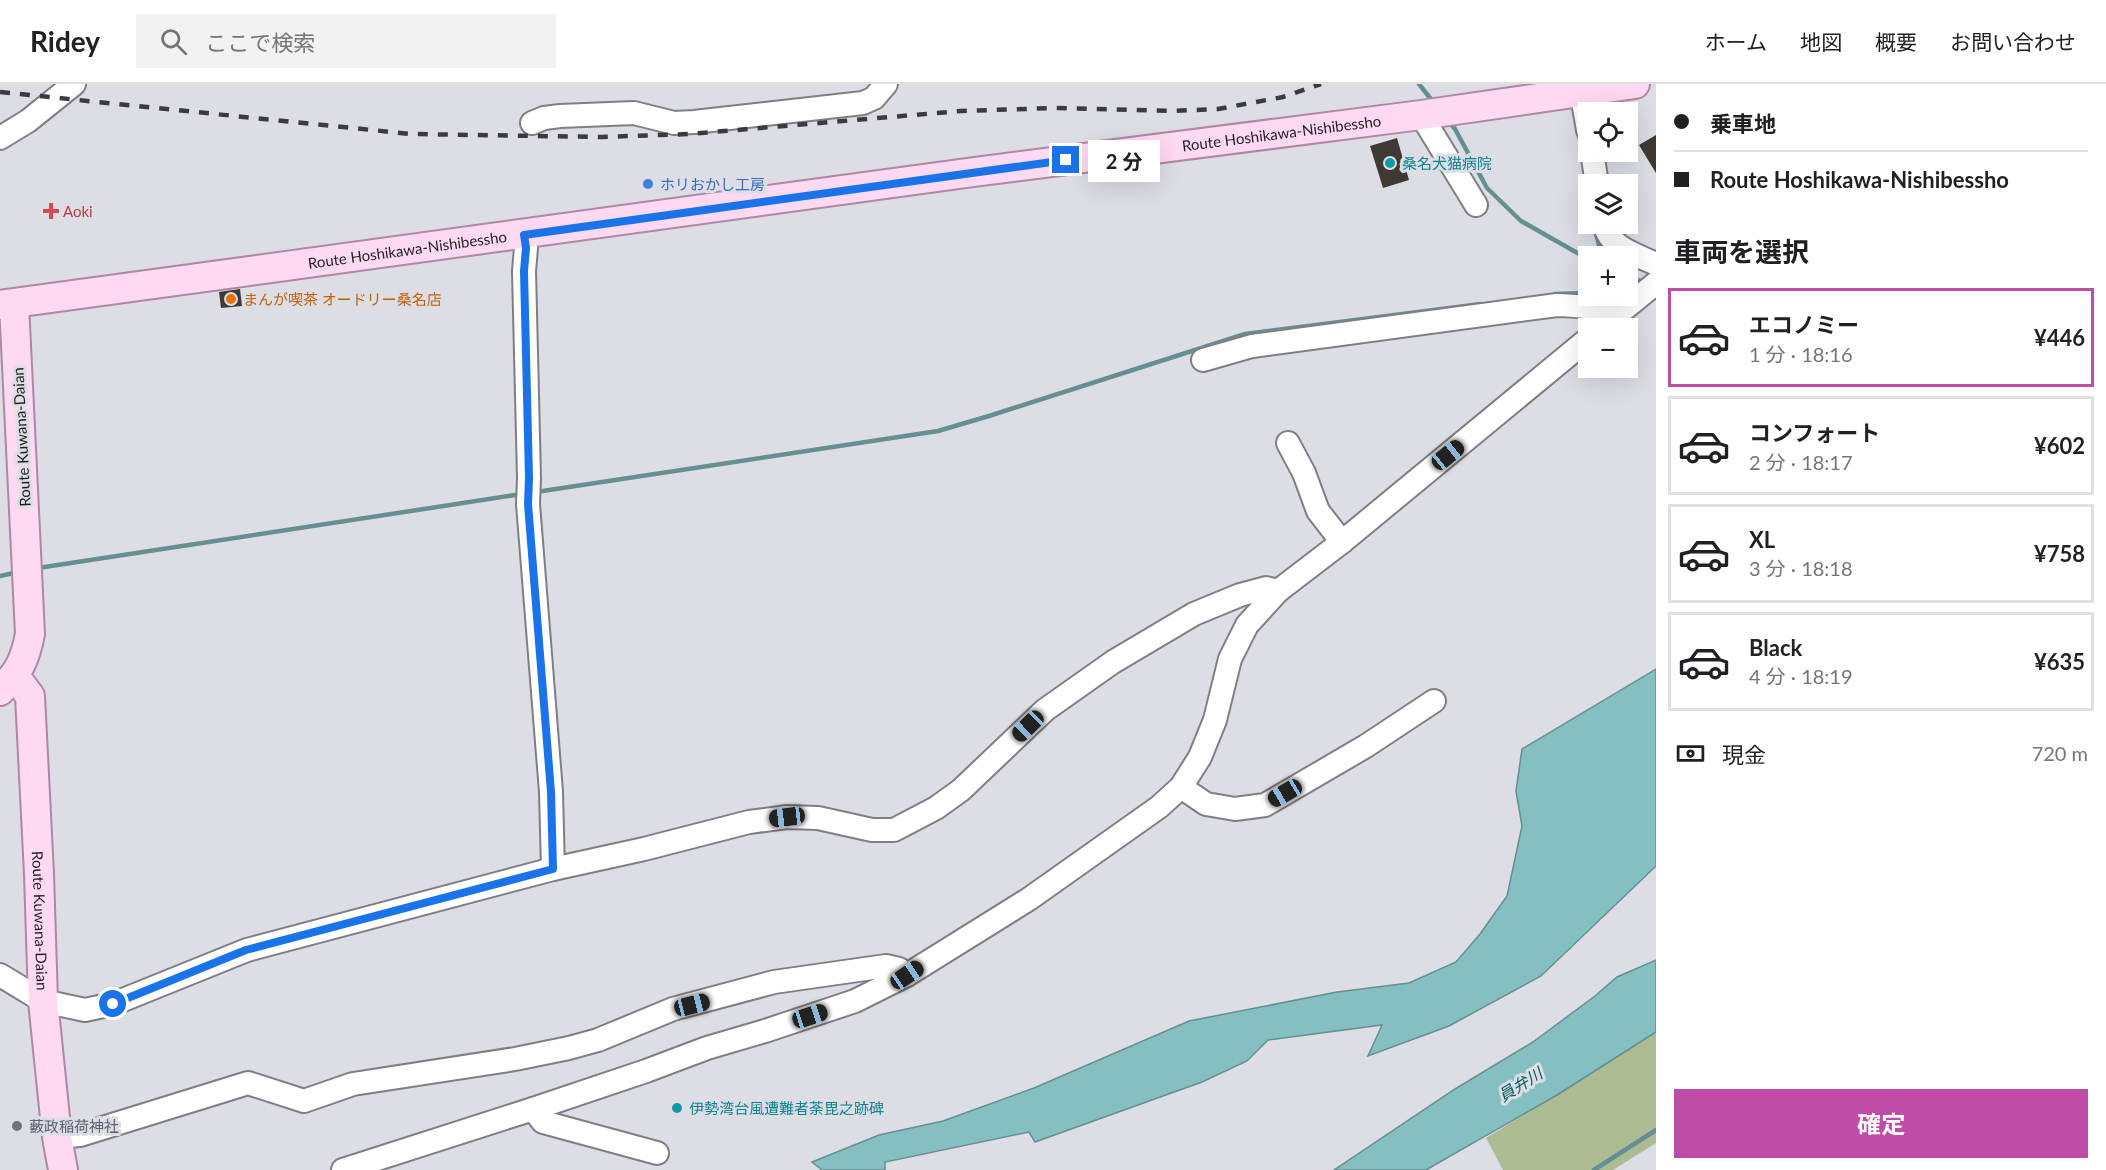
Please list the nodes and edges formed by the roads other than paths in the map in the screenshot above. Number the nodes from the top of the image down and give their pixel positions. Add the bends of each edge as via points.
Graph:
1 (74, 84) edge
2 (886, 84) edge
3 (1635, 84) edge
4 (1576, 90) edge
5 (1421, 114) junction
6 (532, 123) dead end
7 (0, 138) edge
8 (1476, 205) dead end
9 (1608, 234) edge
10 (524, 235) junction
11 (1656, 264) edge
12 (1656, 283) edge
13 (7, 305) edge
14 (1605, 318) edge
15 (1613, 318) edge
16 (1578, 347) edge
17 (1203, 360) dead end
18 (1288, 443) dead end
19 (1342, 542) junction
20 (1278, 591) junction
21 (8, 683) edge
22 (1434, 701) dead end
23 (1181, 787) junction
24 (553, 869) junction
25 (0, 975) edge
26 (907, 975) junction
27 (43, 1001) junction
28 (533, 1109) junction
29 (57, 1137) junction
30 (657, 1153) dead end
31 (63, 1170) edge
32 (343, 1170) edge

1 - 7 street
2 - 6 street via 874,98 863,103 694,122 674,123 634,113 560,116
3 - 4 main road, Route Hoshikawa-Nishibessho
4 - 5 main road, Route Hoshikawa-Nishibessho
5 - 8 street
5 - 10 main road, Route Hoshikawa-Nishibessho
9 - 11 street via 1617,246
10 - 13 main road, Route Hoshikawa-Nishibessho
10 - 24 street via 528,493 551,792
12 - 15 street
13 - 21 main road, Route Kuwana-Daian via 30,634 26,655
14 - 17 street via 1590,307 1557,305 1252,346
16 - 19 street
18 - 19 street via 1318,511
19 - 20 street
20 - 23 street via 1247,625 1230,659 1215,720 1200,757
20 - 24 street via 1266,588 1240,594 1194,614 1113,662 1045,710 961,790 894,830 787,817 749,822
21 - 27 main road, Route Kuwana-Daian via 30,696
22 - 23 street via 1265,805 1235,809 1206,804
23 - 26 street via 1159,807 1029,899
24 - 27 street via 246,950 113,1004 85,1010
25 - 27 street
26 - 28 street via 855,1001
26 - 29 street via 886,966 774,982 673,1010 568,1048 353,1084 304,1101 248,1083 80,1135
27 - 29 main road, Route Kuwana-Daian
28 - 30 street via 543,1122
28 - 32 street
29 - 31 main road, Route Kuwana-Daian

